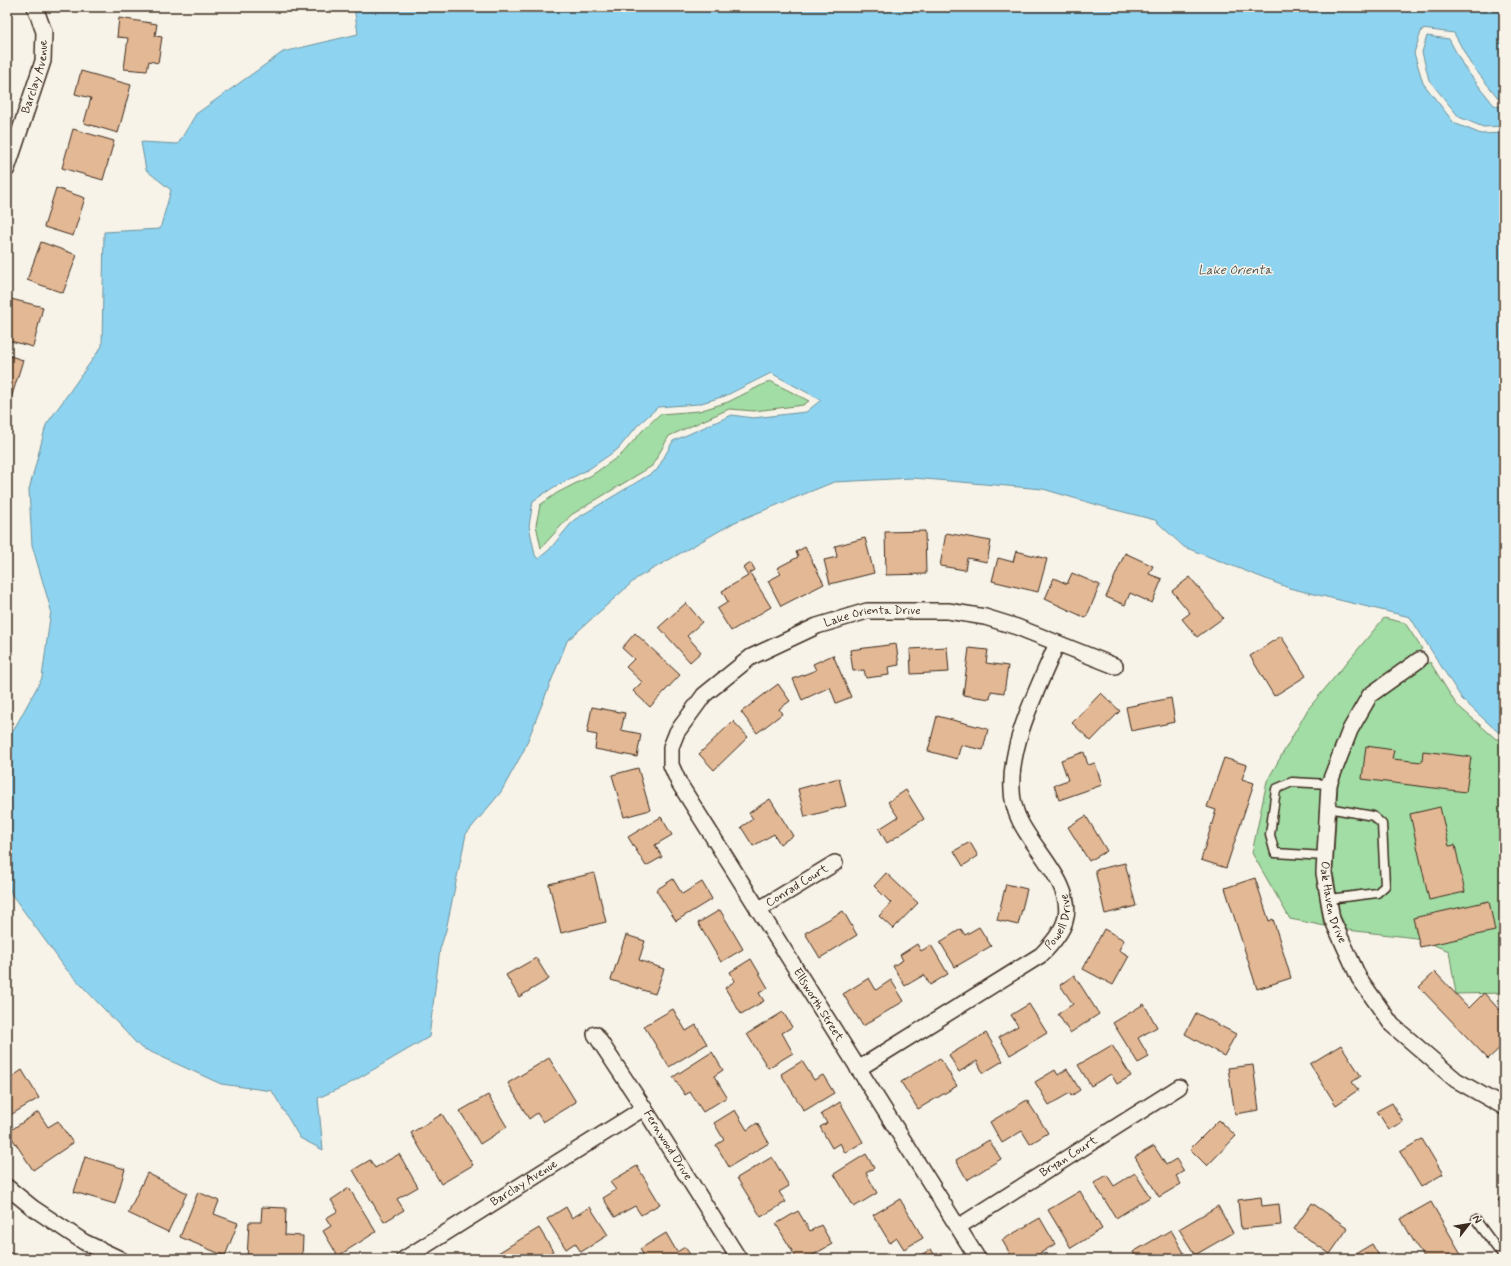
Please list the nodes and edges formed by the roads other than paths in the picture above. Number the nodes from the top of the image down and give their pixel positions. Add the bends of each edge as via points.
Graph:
1 (35, 7) edge
2 (7, 169) edge
3 (1057, 643) junction
4 (1419, 660) dead end
5 (1115, 666) dead end
6 (671, 747) joint
7 (1329, 784) junction
8 (1328, 808) junction
9 (1325, 856) junction
10 (836, 863) dead end
11 (1329, 899) junction
12 (758, 910) junction
13 (595, 1034) dead end
14 (858, 1069) junction
15 (1179, 1087) dead end
16 (1504, 1107) edge
17 (644, 1108) junction
18 (7, 1187) edge
19 (1476, 1220) dead end
20 (958, 1227) junction
21 (1504, 1258) edge
22 (120, 1259) edge
23 (404, 1259) edge
24 (739, 1259) edge
25 (978, 1259) edge

1 - 2 street, Barclay Avenue via 44,32 43,61
3 - 5 street, Lake Orienta Drive
3 - 6 street, Lake Orienta Drive via 985,617 948,611 867,611 817,626 751,657 704,695 677,732
3 - 14 street, Powell Drive via 1028,713 1013,760 1012,791 1019,819 1061,886 1067,905 1065,921 1055,940 1041,955
4 - 7 street, Oak Haven Drive via 1370,695 1350,730
6 - 12 street, Ellsworth Street via 671,765 679,783
7 - 8 street, Oak Haven Drive
7 - 9 lane via 1292,782 1276,789 1270,835 1274,853
8 - 9 street, Oak Haven Drive
8 - 11 lane via 1373,816 1382,824 1385,886 1378,892
9 - 11 street, Oak Haven Drive via 1324,873
10 - 12 street, Conrad Court
11 - 16 street, Oak Haven Drive via 1332,919 1359,978 1392,1025 1456,1080
12 - 14 street, Ellsworth Street
13 - 17 street, Fernwood Drive
14 - 20 street, Ellsworth Street
15 - 20 street, Bryan Court
17 - 23 street, Barclay Avenue
17 - 24 street, Fernwood Drive
18 - 22 street via 84,1242
19 - 21 lane
20 - 25 street, Ellsworth Street

